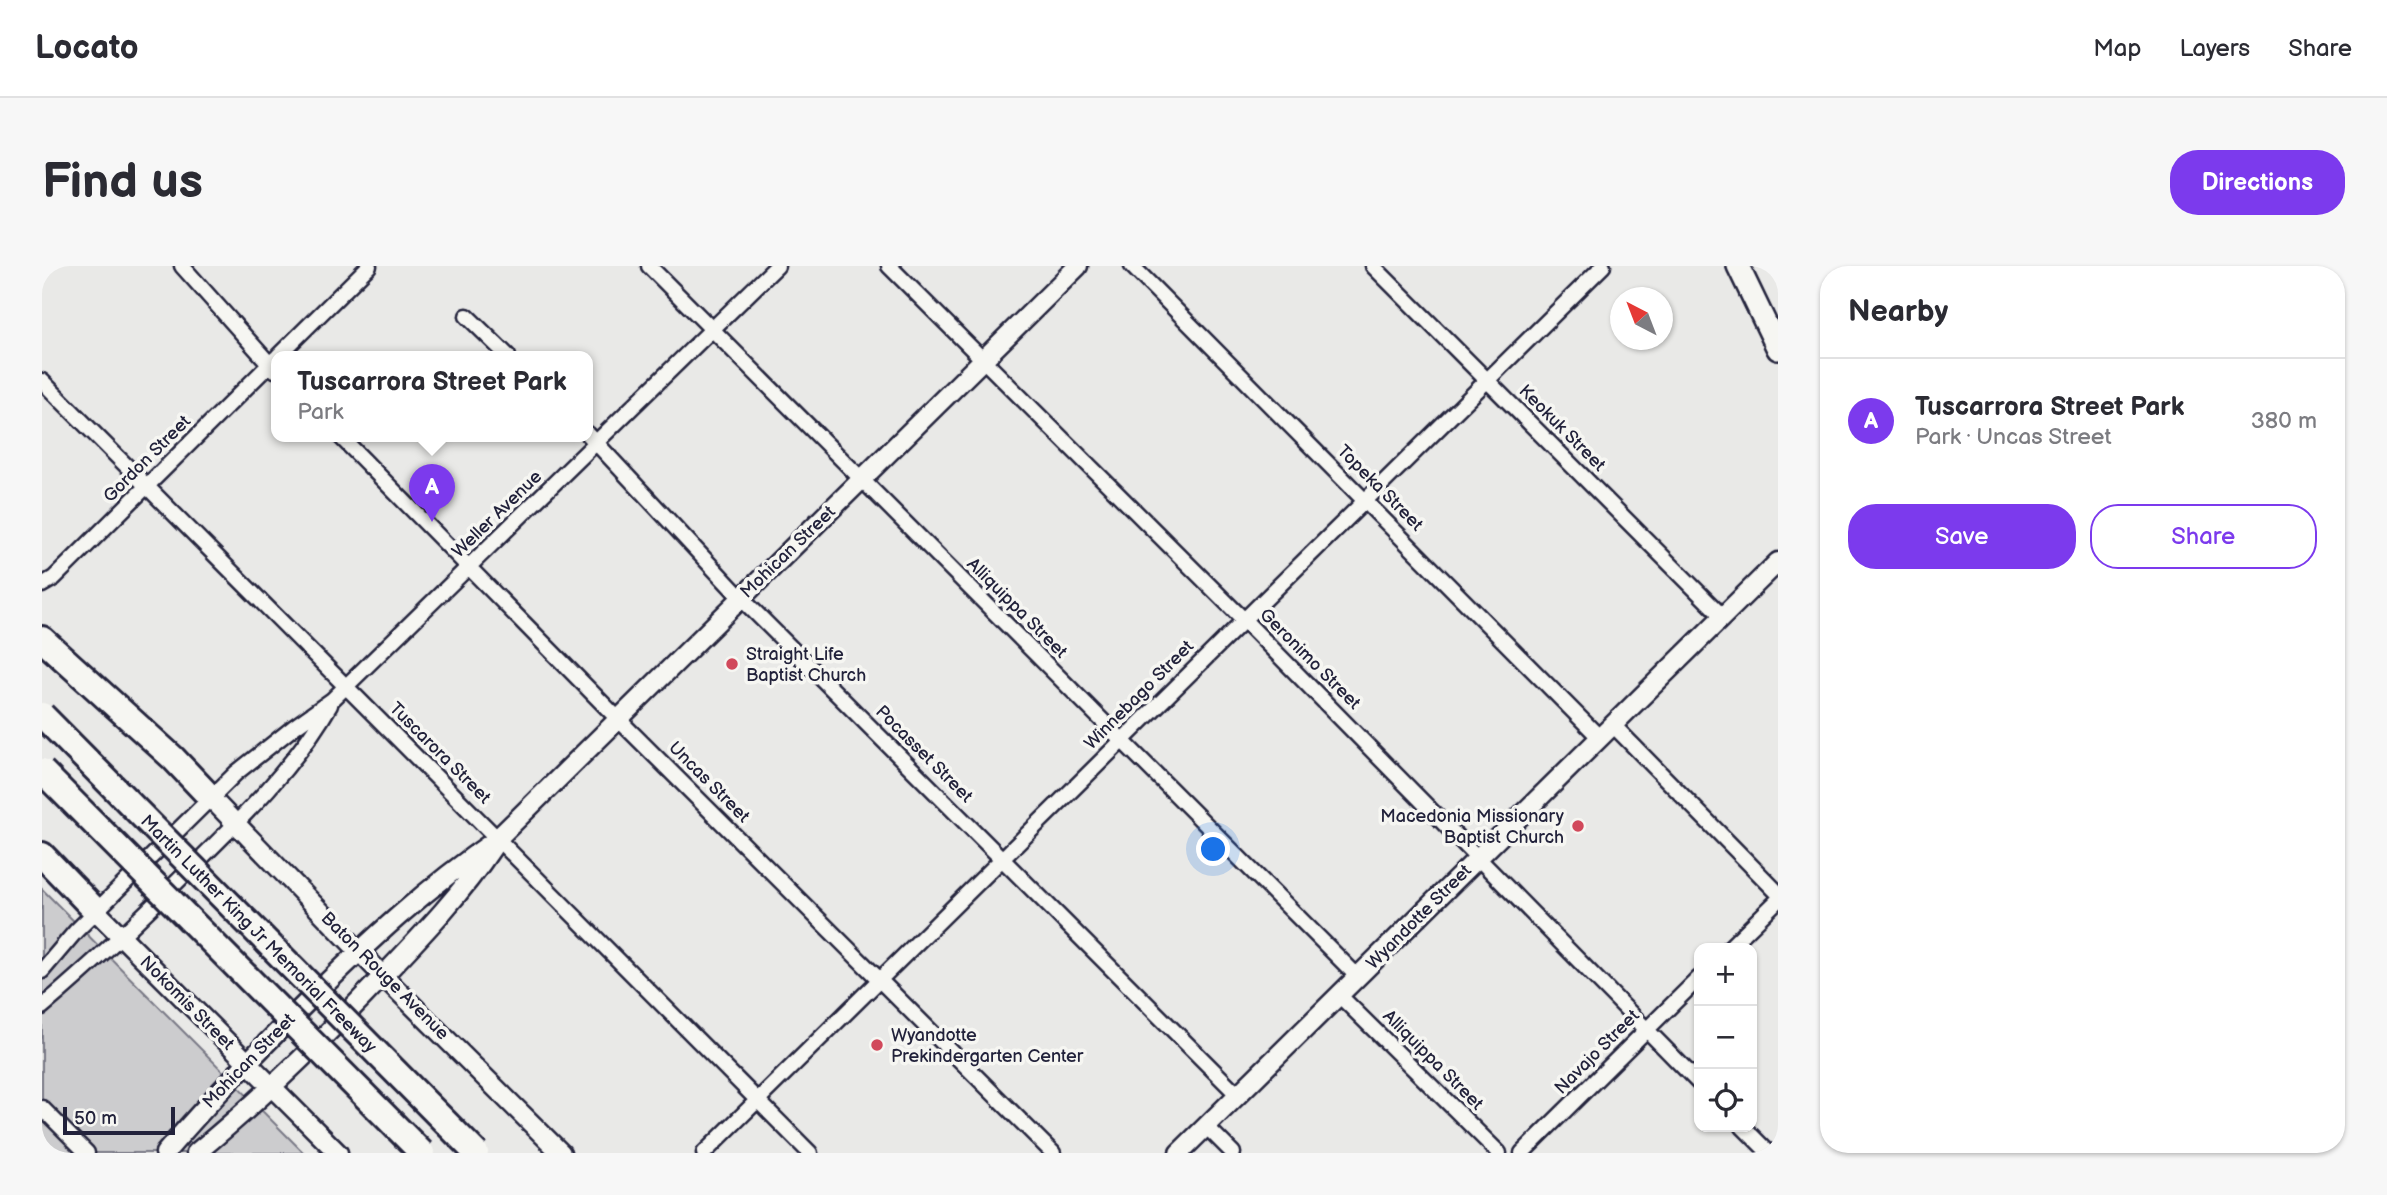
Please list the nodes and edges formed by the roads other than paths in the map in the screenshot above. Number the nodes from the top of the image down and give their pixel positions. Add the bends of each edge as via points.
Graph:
1 (182, 266) edge
2 (369, 266) edge
3 (649, 266) edge
4 (777, 266) edge
5 (889, 266) edge
6 (1078, 266) edge
7 (1132, 266) edge
8 (1373, 266) edge
9 (1603, 266) edge
10 (1738, 266) edge
11 (467, 316) dead end
12 (713, 330) junction
13 (1777, 343) edge
14 (286, 351) edge
15 (503, 351) edge
16 (271, 358) edge
17 (984, 360) junction
18 (271, 366) edge
19 (1487, 379) junction
20 (42, 381) edge
21 (593, 438) edge
22 (593, 440) edge
23 (346, 442) edge
24 (589, 442) edge
25 (861, 481) junction
26 (148, 486) junction
27 (1366, 500) junction
28 (1778, 562) edge
29 (470, 567) junction
30 (42, 585) edge
31 (741, 598) junction
32 (1723, 617) junction
33 (1244, 620) junction
34 (42, 639) edge
35 (347, 686) junction
36 (332, 700) junction
37 (42, 715) edge
38 (618, 719) junction
39 (1606, 732) junction
40 (1123, 739) junction
41 (42, 771) edge
42 (211, 798) junction
43 (236, 824) junction
44 (498, 839) junction
45 (42, 855) edge
46 (1001, 858) junction
47 (1478, 858) junction
48 (1778, 893) edge
49 (1778, 900) edge
50 (96, 912) junction
51 (122, 937) junction
52 (1734, 943) edge
53 (359, 951) junction
54 (42, 971) edge
55 (383, 976) junction
56 (1358, 977) junction
57 (879, 981) junction
58 (1694, 983) edge
59 (1339, 995) junction
60 (42, 1007) edge
61 (1647, 1030) junction
62 (247, 1062) junction
63 (1694, 1078) edge
64 (273, 1087) junction
65 (1238, 1095) junction
66 (757, 1100) junction
67 (42, 1108) edge
68 (1206, 1126) junction
69 (1748, 1132) edge
70 (87, 1153) edge
71 (165, 1153) edge
72 (196, 1153) edge
73 (338, 1153) edge
74 (422, 1153) edge
75 (476, 1153) edge
76 (561, 1153) edge
77 (704, 1153) edge
78 (810, 1153) edge
79 (1053, 1153) edge
80 (1179, 1153) edge
81 (1233, 1153) edge
82 (1499, 1153) edge
83 (1522, 1153) edge
84 (1769, 1153) edge

1 - 16 street
2 - 14 street, Gordon Street
3 - 12 street, Alliquippa Street
4 - 12 street, Weller Avenue
5 - 17 street, Geronimo Street
6 - 17 street, Mohican Street
7 - 27 street, Topeka Street
8 - 19 street, Keokuk Street
9 - 19 street, Winnebago Street
10 - 13 main road
11 - 15 street
12 - 21 street, Weller Avenue
12 - 25 street, Alliquippa Street
17 - 25 street, Mohican Street
17 - 33 street, Geronimo Street
18 - 26 street, Gordon Street
19 - 27 street, Winnebago Street
19 - 32 street, Keokuk Street
20 - 26 street, Tuscarora Street
22 - 31 street, Pocasset Street
23 - 29 street, Uncas Street
24 - 29 street, Weller Avenue
25 - 31 street, Mohican Street
25 - 40 street, Alliquippa Street
26 - 30 street, Gordon Street via 54,579
26 - 35 street, Tuscarora Street
27 - 33 street, Winnebago Street
27 - 39 street, Topeka Street
28 - 32 street, Wyandotte Street
29 - 35 street, Weller Avenue
29 - 38 street, Uncas Street
31 - 38 street, Mohican Street
31 - 46 street, Pocasset Street
32 - 39 street, Wyandotte Street
33 - 40 street, Winnebago Street
33 - 47 street, Geronimo Street
34 - 42 highway
35 - 36 street, Weller Avenue
35 - 44 street, Tuscarora Street
36 - 42 street, Weller Avenue via 284,734
36 - 43 street, Weller Avenue via 312,737
37 - 75 highway, Martin Luther King Jr Memorial Freeway, bridge
38 - 44 street, Mohican Street
38 - 57 street, Uncas Street
39 - 47 street, Wyandotte Street
39 - 48 street, Topeka Street
40 - 46 street, Winnebago Street
40 - 56 street, Alliquippa Street
41 - 74 highway, bridge
42 - 43 street, Baton Rouge Avenue
42 - 50 street, Weller Avenue
43 - 51 street, Weller Avenue
43 - 53 street, Baton Rouge Avenue
44 - 53 street, Mohican Street via 412,902
44 - 55 street, Mohican Street via 472,877
44 - 66 street, Tuscarora Street
45 - 50 highway
46 - 57 street, Winnebago Street
46 - 65 street, Pocasset Street
47 - 56 street, Wyandotte Street
47 - 61 street, Geronimo Street
49 - 52 street
50 - 51 street, Nokomis Street
50 - 54 street, Weller Avenue
51 - 60 street, Weller Avenue
51 - 62 street, Nokomis Street
53 - 55 street, Baton Rouge Avenue
53 - 62 street, Mohican Street
55 - 64 street, Mohican Street
55 - 76 street, Baton Rouge Avenue
56 - 59 street, Wyandotte Street
57 - 66 street, Winnebago Street
57 - 79 street, Uncas Street
58 - 61 street, Navajo Street
59 - 65 street, Wyandotte Street
59 - 82 street, Alliquippa Street
61 - 63 street, Geronimo Street
61 - 83 street, Navajo Street
62 - 64 street, Nokomis Street
62 - 71 street, Mohican Street
64 - 72 street, Mohican Street
64 - 73 street, Nokomis Street
65 - 68 street, Wyandotte Street
66 - 77 street, Winnebago Street
66 - 78 street, Tuscarora Street
67 - 70 street
68 - 80 street, Wyandotte Street
68 - 81 street
69 - 84 street

